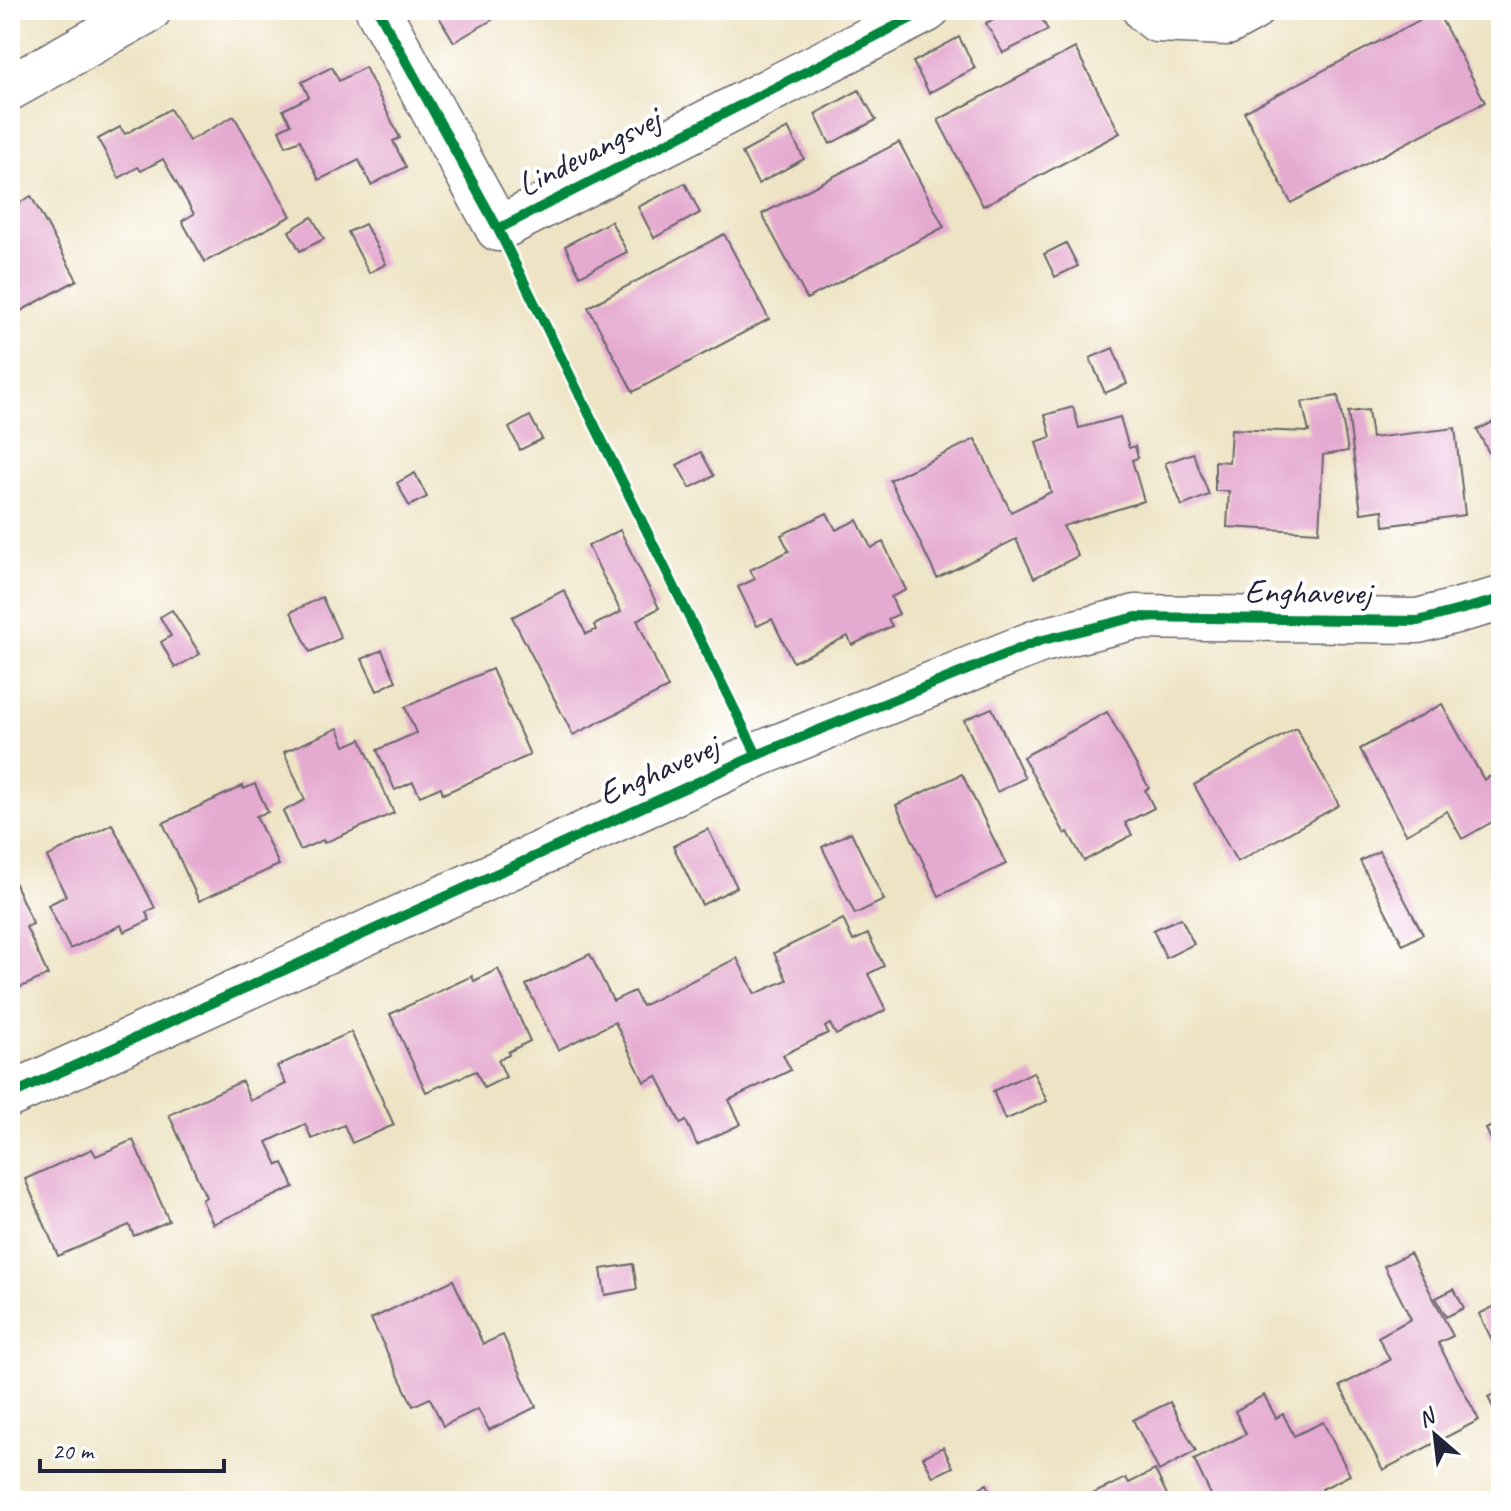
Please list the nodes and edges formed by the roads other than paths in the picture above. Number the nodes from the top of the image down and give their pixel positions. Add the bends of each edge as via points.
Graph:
1 (149, 10) edge
2 (378, 10) edge
3 (927, 10) edge
4 (1145, 10) edge
5 (1251, 10) edge
6 (10, 88) edge
7 (1501, 599) edge
8 (10, 1095) edge

1 - 6 street
2 - 3 street, Lindevangsvej via 498,229
4 - 5 street via 1157,20 1227,23
7 - 8 street, Enghavevej via 1418,621 1136,617 1039,641 757,755

